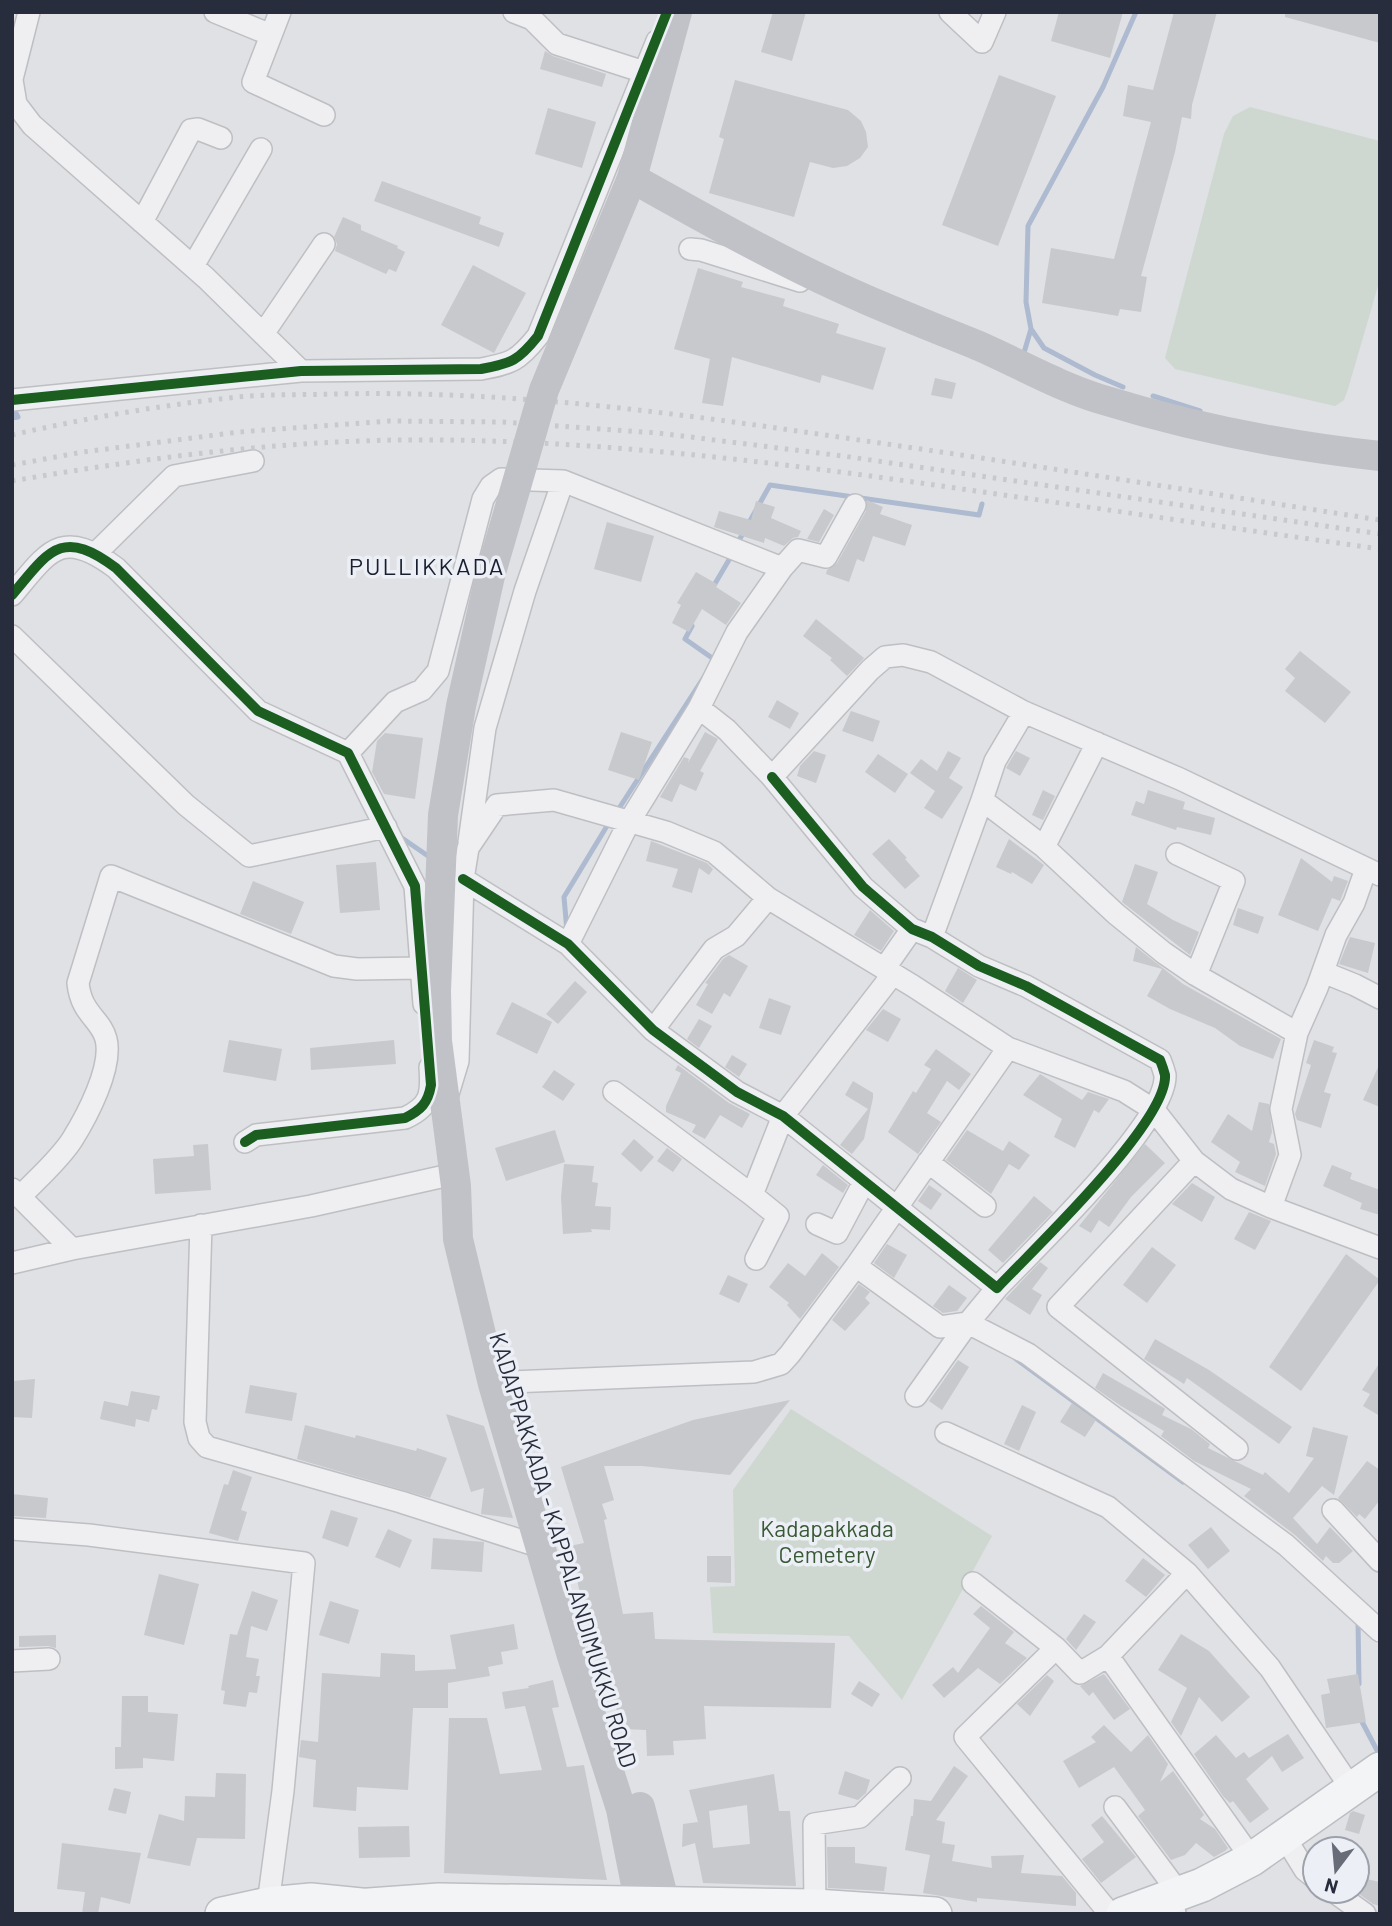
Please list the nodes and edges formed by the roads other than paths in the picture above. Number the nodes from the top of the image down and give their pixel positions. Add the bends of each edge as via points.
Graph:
1 (29, 12) edge
2 (215, 12) edge
3 (280, 12) edge
4 (514, 12) edge
5 (667, 12) edge
6 (677, 12) edge
7 (950, 12) edge
8 (995, 12) edge
9 (271, 35) junction
10 (644, 72) junction
11 (12, 79) edge
12 (324, 115) dead end
13 (221, 138) dead end
14 (261, 149) dead end
15 (632, 178) junction
16 (142, 222) junction
17 (324, 244) dead end
18 (690, 248) dead end
19 (192, 266) junction
20 (869, 301) junction
21 (263, 334) junction
22 (301, 371) junction
23 (12, 400) edge
24 (1380, 456) edge
25 (253, 461) dead end
26 (563, 481) junction
27 (855, 505) dead end
28 (96, 553) junction
29 (782, 568) junction
30 (12, 595) edge
31 (12, 636) edge
32 (699, 708) junction
33 (1024, 712) junction
34 (1097, 743) junction
35 (348, 753) junction
36 (772, 777) junction
37 (982, 800) junction
38 (629, 822) junction
39 (386, 827) junction
40 (1044, 847) junction
41 (468, 848) junction
42 (1177, 854) dead end
43 (1373, 872) edge
44 (463, 879) junction
45 (768, 898) junction
46 (922, 933) junction
47 (568, 944) junction
48 (889, 972) junction
49 (1322, 972) junction
50 (1196, 975) junction
51 (429, 979) junction
52 (1380, 998) edge
53 (653, 1030) junction
54 (1297, 1033) junction
55 (1008, 1048) junction
56 (614, 1092) dead end
57 (439, 1109) junction
58 (1154, 1110) junction
59 (783, 1116) junction
60 (245, 1142) dead end
61 (1194, 1161) junction
62 (928, 1162) junction
63 (455, 1180) junction
64 (864, 1182) junction
65 (17, 1192) edge
66 (752, 1195) junction
67 (985, 1206) dead end
68 (1271, 1207) junction
69 (896, 1209) junction
70 (817, 1224) dead end
71 (201, 1225) junction
72 (1380, 1248) edge
73 (72, 1249) junction
74 (755, 1259) dead end
75 (12, 1264) edge
76 (856, 1266) junction
77 (997, 1288) junction
78 (968, 1323) junction
79 (511, 1382) junction
80 (916, 1396) dead end
81 (946, 1433) dead end
82 (1237, 1448) dead end
83 (1333, 1510) dead end
84 (12, 1529) edge
85 (541, 1547) junction
86 (1380, 1561) edge
87 (1187, 1573) junction
88 (973, 1583) dead end
89 (1380, 1631) edge
90 (1056, 1648) junction
91 (1108, 1656) junction
92 (49, 1659) dead end
93 (12, 1661) edge
94 (1380, 1769) edge
95 (900, 1777) dead end
96 (1351, 1788) junction
97 (1115, 1807) dead end
98 (1284, 1836) junction
99 (1252, 1858) junction
100 (1301, 1864) edge
101 (268, 1904) junction
102 (1181, 1904) edge
103 (369, 1905) junction
104 (815, 1906) junction
105 (655, 1909) edge
106 (222, 1914) edge
107 (470, 1914) edge
108 (935, 1914) edge
109 (1110, 1914) edge
110 (1123, 1914) edge

1 - 11 street
2 - 9 street
3 - 9 street
4 - 10 street via 532,19 557,44
5 - 10 street
6 - 15 main road, KADAPPAKKADA - KAPPALANDIMUKKU ROAD, bridge
7 - 8 street via 982,42
9 - 12 street via 253,82
10 - 22 street via 538,336 521,357 481,369
11 - 16 street via 16,104 32,125
13 - 16 street via 191,130
14 - 19 street
15 - 20 main road
15 - 51 main road, KADAPPAKKADA - KAPPALANDIMUKKU ROAD, bridge via 544,390 491,576 461,706 443,816
16 - 19 street
17 - 21 street
18 - 20 street
19 - 21 street
20 - 24 main road via 1098,398 1258,439
21 - 22 street
22 - 23 street
25 - 28 street via 174,476
26 - 29 street
26 - 35 street via 501,480 491,486 438,671 422,690 395,702
26 - 41 street via 524,591 485,728
27 - 29 street via 825,558 798,550
28 - 30 street via 73,546 55,549
28 - 35 street via 258,711
29 - 32 street via 737,632
31 - 39 street via 186,805 249,856
32 - 36 street
32 - 38 street
33 - 34 street
33 - 36 street via 931,662 903,655 885,657
33 - 37 street via 995,761
34 - 40 street
34 - 43 street
35 - 39 street
36 - 46 street via 863,887
37 - 40 street
37 - 46 street
38 - 41 street via 554,800 497,804
38 - 45 street via 714,852
38 - 47 street
39 - 51 street via 415,886
40 - 50 street via 1135,930
41 - 44 street
42 - 50 street via 1234,881
43 - 49 street via 1336,935
44 - 47 street
44 - 57 street via 458,1061
45 - 48 street
45 - 53 street via 736,936 714,949
46 - 48 street
46 - 58 street via 1160,1060 1165,1077
47 - 53 street
48 - 55 street
48 - 59 street
49 - 52 street
49 - 54 street
50 - 54 street
51 - 57 main road, KADAPPAKKADA - KAPPALANDIMUKKU ROAD
51 - 65 street via 334,966 111,876 78,983 79,998 105,1034 109,1051 97,1091 72,1141
53 - 59 street via 737,1092
54 - 68 street via 1281,1109 1290,1155
55 - 58 street via 1124,1091
55 - 62 street
56 - 66 street
57 - 60 street via 405,1118 256,1135
57 - 63 main road, KADAPPAKKADA - KAPPALANDIMUKKU ROAD
58 - 61 street
58 - 77 street via 1110,1170
59 - 64 street
59 - 66 street
61 - 68 street via 1231,1189
61 - 82 street via 1058,1307
62 - 67 street
62 - 69 street
63 - 71 street
63 - 79 main road, KADAPPAKKADA - KAPPALANDIMUKKU ROAD
63 - 85 main road, KADAPPAKKADA - KAPPALANDIMUKKU ROAD via 461,1252 493,1384
64 - 69 street
64 - 70 street via 837,1233
65 - 73 street
66 - 74 street via 778,1216
68 - 72 street
69 - 76 street
69 - 77 street
71 - 73 street
71 - 85 street via 195,1422 206,1447
73 - 75 street
76 - 78 street via 940,1327
76 - 79 street via 781,1364 754,1372
77 - 78 street
78 - 80 street
78 - 89 street via 1028,1354 1286,1545
79 - 105 main road, KADAPPAKKADA - KAPPALANDIMUKKU ROAD via 635,1790
81 - 87 street via 1108,1507
83 - 86 street
84 - 101 street via 304,1563
85 - 105 main road, KADAPPAKKADA - KAPPALANDIMUKKU ROAD
87 - 91 street
87 - 96 street via 1270,1668
88 - 90 street
90 - 91 street via 1080,1673
90 - 109 street via 965,1737
91 - 99 street
92 - 93 street
94 - 96 main road
95 - 104 street via 860,1816 814,1824
96 - 98 main road
97 - 102 street
98 - 99 main road
98 - 100 street
99 - 102 main road
101 - 103 main road via 312,1900
101 - 106 main road
102 - 110 main road
103 - 105 main road via 439,1900
103 - 107 main road
104 - 105 main road
104 - 108 main road

